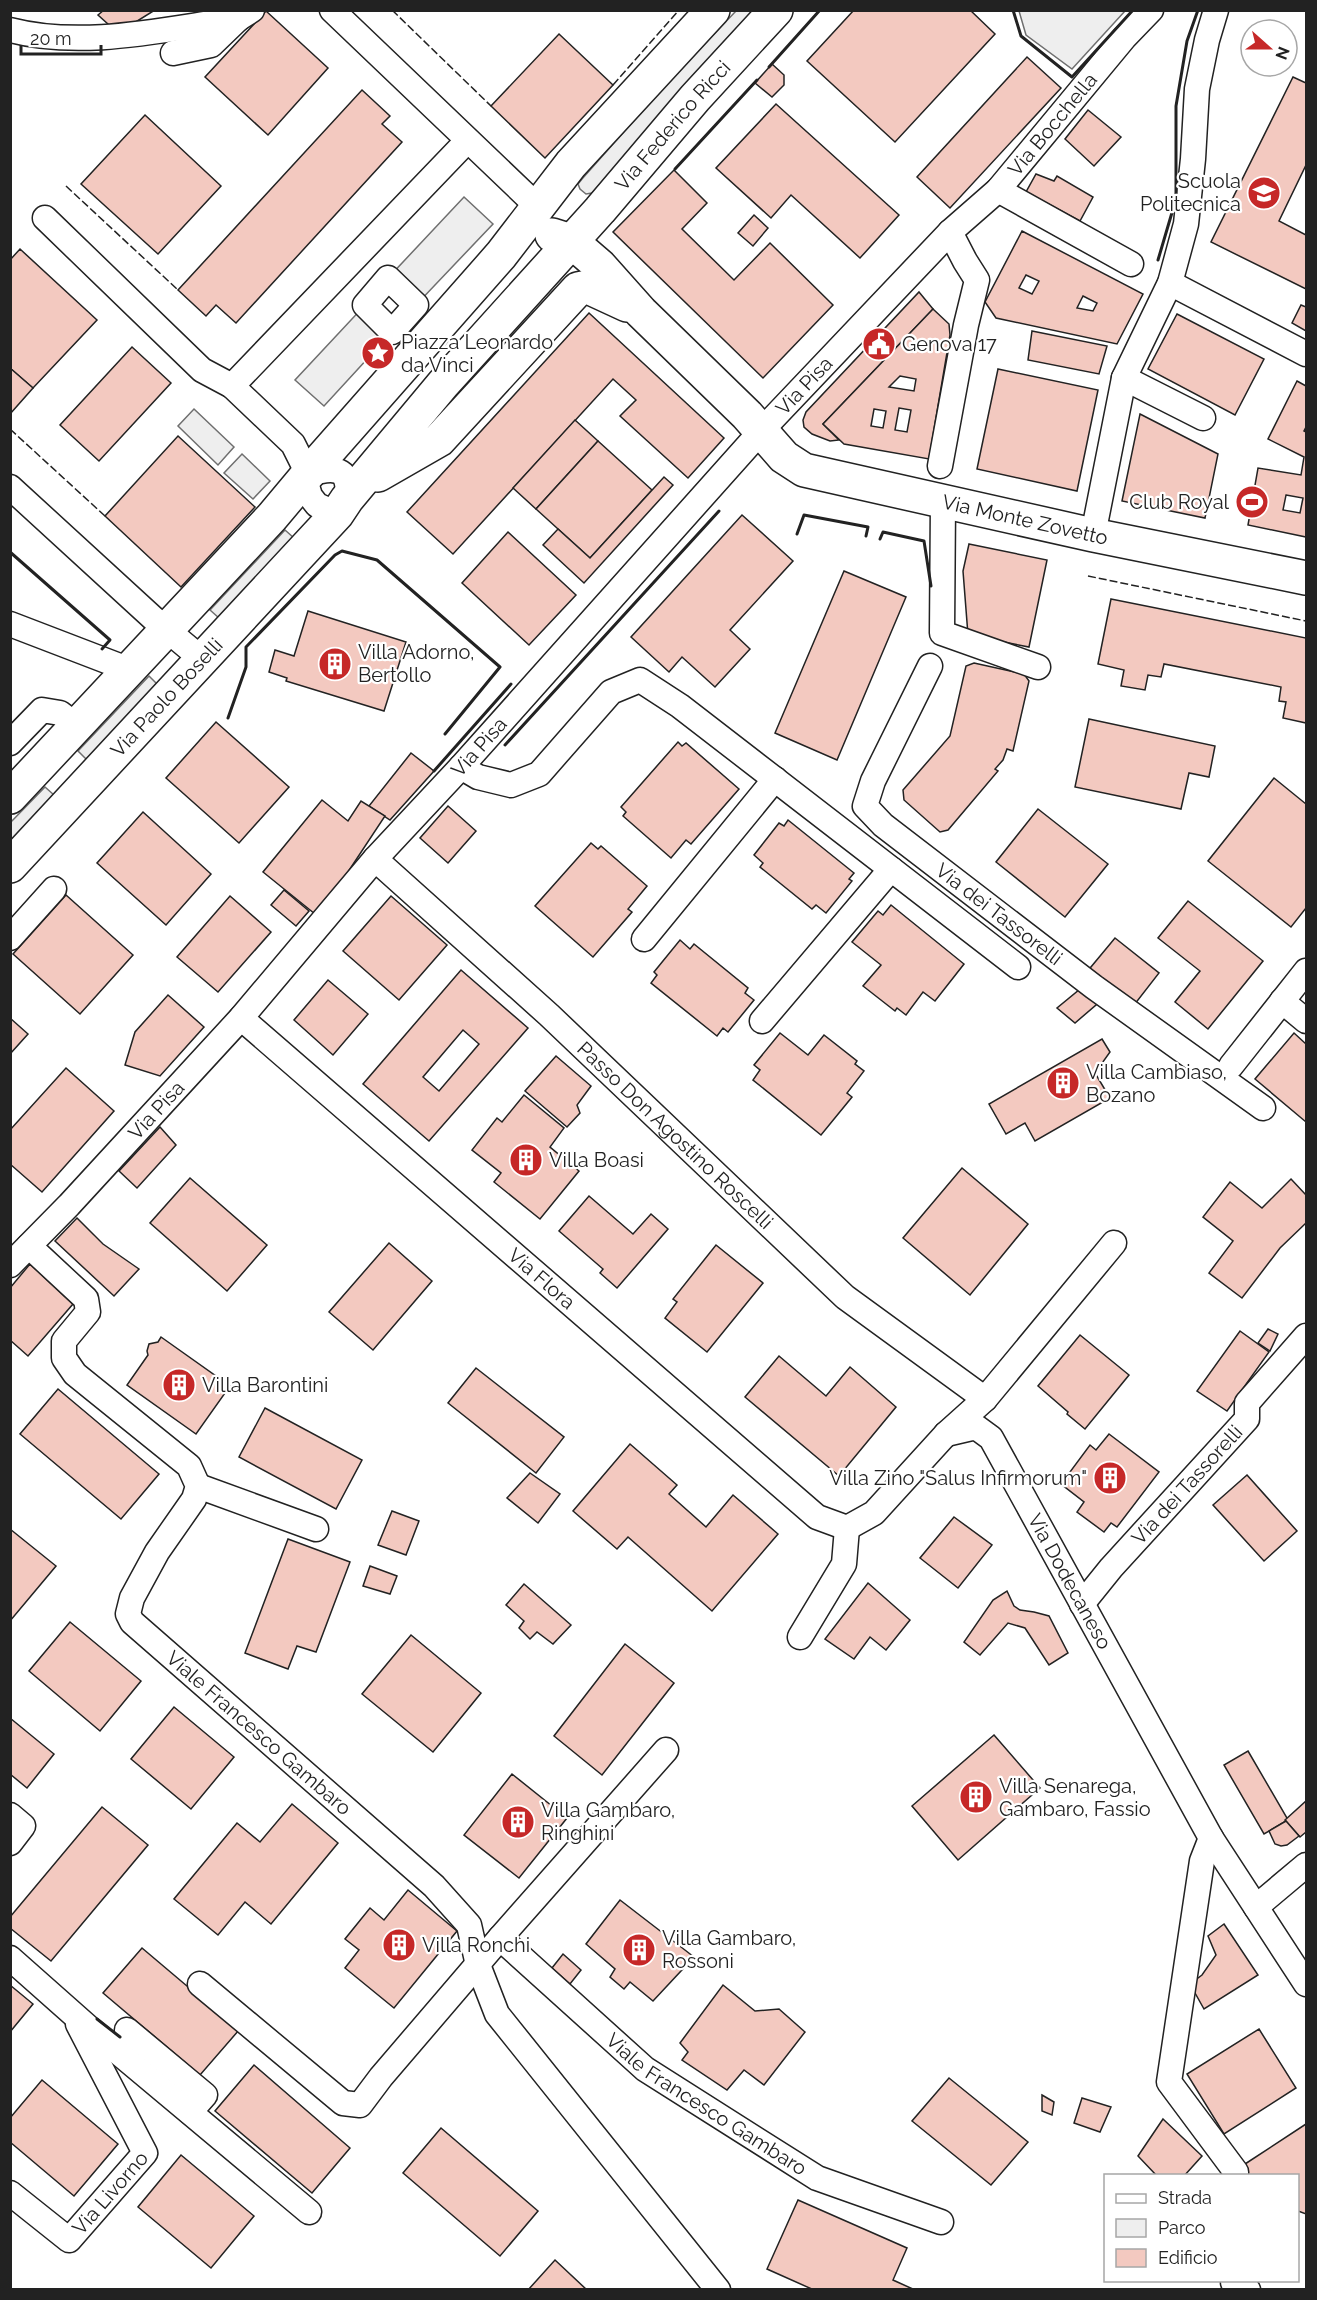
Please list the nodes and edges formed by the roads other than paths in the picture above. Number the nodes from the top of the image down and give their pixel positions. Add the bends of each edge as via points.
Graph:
1 (332, 10) edge
2 (713, 10) edge
3 (776, 10) edge
4 (1151, 10) edge
5 (1216, 10) edge
6 (245, 15) edge
7 (10, 30) edge
8 (173, 53) dead end
9 (466, 141) junction
10 (998, 190) junction
11 (537, 206) junction
12 (45, 218) dead end
13 (950, 232) junction
14 (571, 240) junction
15 (501, 255) junction
16 (1131, 264) dead end
17 (604, 284) junction
18 (1170, 284) junction
19 (1306, 354) edge
20 (1124, 378) junction
21 (232, 386) junction
22 (1203, 418) dead end
23 (762, 430) junction
24 (939, 466) dead end
25 (308, 474) junction
26 (10, 486) edge
27 (943, 502) junction
28 (341, 507) junction
29 (1093, 535) junction
30 (1306, 578) edge
31 (10, 624) edge
32 (168, 630) junction
33 (203, 660) junction
34 (930, 666) dead end
35 (1038, 667) dead end
36 (130, 670) junction
37 (77, 726) junction
38 (10, 743) edge
39 (461, 767) junction
40 (775, 779) junction
41 (10, 797) edge
42 (375, 859) junction
43 (10, 867) edge
44 (891, 869) junction
45 (54, 889) dead end
46 (10, 938) edge
47 (644, 939) dead end
48 (1018, 967) dead end
49 (1306, 971) edge
50 (1282, 1001) junction
51 (241, 1018) junction
52 (762, 1021) dead end
53 (1306, 1021) edge
54 (1231, 1065) dead end
55 (1263, 1108) dead end
56 (1114, 1243) dead end
57 (29, 1246) junction
58 (10, 1265) edge
59 (1306, 1336) edge
60 (985, 1399) junction
61 (946, 1434) junction
62 (198, 1486) junction
63 (847, 1528) junction
64 (316, 1529) dead end
65 (1083, 1604) junction
66 (800, 1636) dead end
67 (666, 1750) dead end
68 (10, 1815) edge
69 (1211, 1838) junction
70 (10, 1843) edge
71 (1306, 1865) edge
72 (1256, 1907) junction
73 (500, 1938) junction
74 (10, 1958) edge
75 (478, 1965) junction
76 (200, 1983) dead end
77 (1306, 1984) edge
78 (73, 2014) junction
79 (127, 2030) dead end
80 (190, 2112) junction
81 (1236, 2174) edge
82 (10, 2193) edge
83 (309, 2212) dead end
84 (941, 2222) dead end
85 (1233, 2282) edge
86 (718, 2289) edge
87 (1248, 2289) edge

1 - 9 street
2 - 11 main road
3 - 14 main road, Via Federico Ricci
4 - 10 street, Via Bocchella
5 - 18 street via 1197,89 1186,225
6 - 7 street via 94,38 30,35
6 - 8 street via 211,45
9 - 11 street
9 - 21 street
10 - 13 street, Via Bocchella
10 - 16 street
11 - 15 main road
12 - 21 street via 202,370
13 - 23 street, Via Pisa
13 - 24 street via 977,280
14 - 15 main road via 550,235
14 - 17 main road
14 - 28 main road
15 - 25 main road
17 - 23 main road, Via Monte Zovetto via 641,312
17 - 28 main road via 578,289 439,440
18 - 19 street
18 - 20 street
20 - 22 street
20 - 29 street
21 - 25 street via 293,444
23 - 27 main road, Via Monte Zovetto via 784,457 804,470
23 - 39 street, Via Pisa
25 - 28 street via 310,496 325,510
25 - 28 street via 328,469 346,477 348,487
25 - 32 main road
26 - 32 street
27 - 29 main road, Via Monte Zovetto
27 - 35 street via 942,633
28 - 33 main road, Via Paolo Boselli
29 - 30 main road, Via Monte Zovetto
31 - 36 street
32 - 33 street
32 - 36 main road
33 - 43 main road, Via Paolo Boselli
34 - 55 street, Via dei Tassorelli via 873,781 865,806 883,825 1094,987
36 - 37 main road
37 - 38 street via 60,713 42,710
37 - 41 main road
39 - 40 street via 478,777 511,785 539,774 611,692 640,680
39 - 42 street, Via Pisa
40 - 44 street
40 - 47 street
42 - 51 street, Via Pisa
42 - 60 street, Passo Don Agostino Roscelli via 549,1015 844,1297
44 - 48 street
44 - 52 street
45 - 46 street
49 - 50 street
50 - 53 street
50 - 54 street
51 - 57 street, Via Pisa
51 - 63 street, Via Flora via 817,1517
56 - 60 street
57 - 58 street, Via Pisa
57 - 62 street via 86,1299 88,1312 64,1341 64,1358 75,1374 189,1466
59 - 65 street, Via dei Tassorelli via 1246,1403 1247,1419
60 - 61 street
61 - 63 street via 874,1513
61 - 65 street, Via Dodecaneso via 976,1427 991,1438
62 - 64 street
62 - 75 street, Viale Francesco Gambaro via 194,1499 157,1552 132,1598 128,1614 132,1622 434,1886 469,1926
63 - 66 street via 844,1564
65 - 69 street, Via Dodecaneso
67 - 73 street
68 - 70 street via 23,1826
69 - 72 street, Via Dodecaneso
69 - 81 street via 1202,1861 1170,2082
71 - 72 street
72 - 77 street, Via Dodecaneso
73 - 75 street
73 - 84 street, Viale Francesco Gambaro via 645,2069 817,2178
74 - 78 street, Via Livorno
75 - 76 street via 360,2105 344,2103
75 - 86 street, Viale Francesco Gambaro via 496,2014
78 - 80 street, Via Livorno
78 - 82 street, Via Livorno via 146,2153 69,2240
79 - 80 street via 205,2095
80 - 83 street, Via Livorno
85 - 87 street

